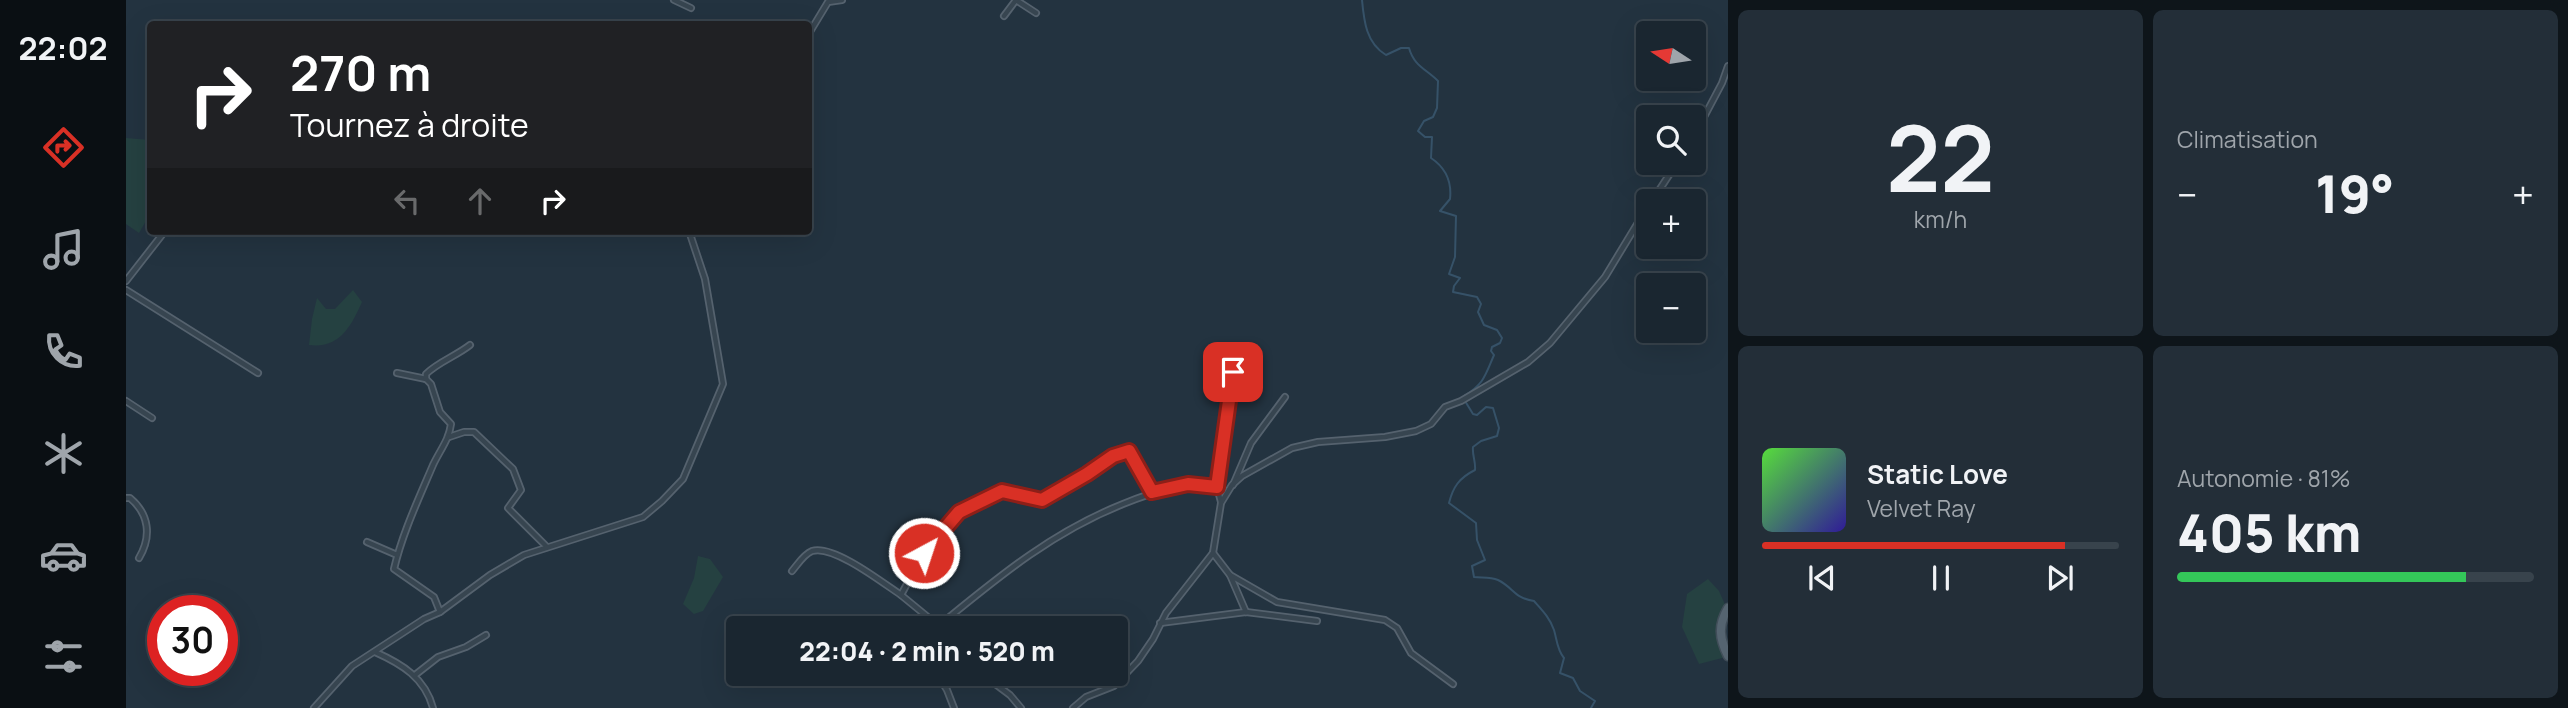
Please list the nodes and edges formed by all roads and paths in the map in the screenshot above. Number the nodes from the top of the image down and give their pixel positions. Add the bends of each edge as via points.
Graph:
1 (674, 0) edge
2 (842, 0) edge
3 (1016, 0) edge
4 (825, 1) edge
5 (691, 8) dead end
6 (1036, 13) dead end
7 (1004, 16) dead end
8 (812, 27) edge
9 (1728, 66) edge
10 (1706, 114) edge
11 (1636, 226) edge
12 (162, 235) edge
13 (690, 235) edge
14 (126, 281) edge
15 (126, 290) edge
16 (470, 345) dead end
17 (1233, 372) dead end
18 (258, 373) dead end
19 (397, 373) dead end
20 (426, 379) junction
21 (1285, 397) dead end
22 (126, 401) edge
23 (152, 418) dead end
24 (449, 437) junction
25 (1232, 485) junction
26 (1217, 487) junction
27 (1152, 492) junction
28 (126, 498) edge
29 (1221, 503) junction
30 (367, 542) dead end
31 (547, 547) junction
32 (1213, 553) junction
33 (397, 555) junction
34 (139, 558) dead end
35 (792, 570) dead end
36 (1230, 575) junction
37 (901, 595) junction
38 (1728, 608) edge
39 (440, 612) junction
40 (1246, 612) junction
41 (927, 616) edge
42 (949, 616) edge
43 (1317, 621) dead end
44 (1160, 623) junction
45 (486, 635) dead end
46 (374, 651) junction
47 (1728, 656) edge
48 (415, 675) junction
49 (1453, 684) dead end
50 (944, 686) edge
51 (998, 686) edge
52 (314, 708) edge
53 (433, 708) edge
54 (954, 708) edge
55 (1021, 708) edge
56 (1073, 708) edge

1 - 5 street
2 - 4 street
3 - 6 street
3 - 7 street
4 - 8 street
9 - 10 street
11 - 25 street via 1605,277 1550,343 1528,362 1445,407 1431,424 1385,437 1292,448
12 - 14 street
13 - 31 street via 705,279 723,384 683,479 643,517
15 - 18 street
16 - 20 street via 432,368
17 - 26 street
19 - 20 street
20 - 24 street via 440,412 451,424
21 - 25 street via 1251,443
22 - 23 street
24 - 31 street via 474,432 513,469 522,489 508,508
24 - 33 street
25 - 29 street
26 - 27 street via 1188,484
26 - 29 street
27 - 37 street via 1129,451 1042,500 1002,491 959,512 922,556
27 - 42 street via 1090,517 1033,551
28 - 34 street via 139,506 147,525 146,546
29 - 32 street
30 - 33 street
31 - 39 street via 490,575
32 - 36 street
32 - 44 street
33 - 39 street via 394,569 435,597
35 - 37 street via 814,550 825,550
36 - 40 street
36 - 49 street via 1277,601 1385,620 1397,628 1411,653
37 - 41 street
38 - 47 main road via 1720,627
39 - 46 street
40 - 43 street
40 - 44 street
44 - 56 street via 1123,678 1086,696
45 - 48 street via 438,657
46 - 48 street
46 - 52 street via 352,666
48 - 53 street via 429,693
50 - 54 street
51 - 55 street

